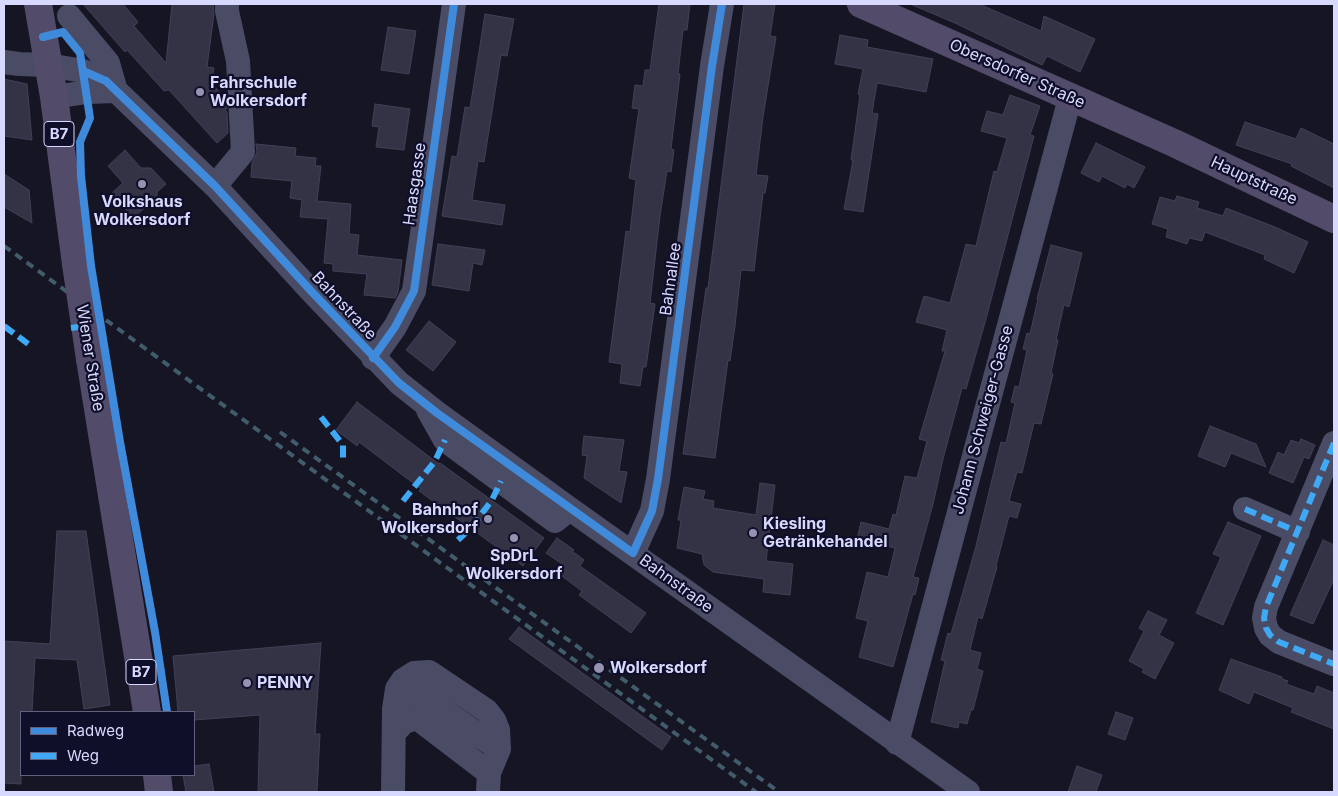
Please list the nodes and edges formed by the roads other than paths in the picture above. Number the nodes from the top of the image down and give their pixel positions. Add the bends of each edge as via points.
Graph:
1 (38, 4) edge
2 (227, 4) edge
3 (454, 4) edge
4 (722, 4) edge
5 (861, 4) edge
6 (69, 16) dead end
7 (4, 62) edge
8 (48, 65) junction
9 (116, 91) junction
10 (54, 97) junction
11 (1070, 98) junction
12 (1174, 143) joint
13 (215, 186) junction
14 (1334, 219) edge
15 (373, 358) junction
16 (1334, 444) edge
17 (1245, 509) dead end
18 (1298, 532) junction
19 (633, 553) junction
20 (1334, 664) edge
21 (148, 711) edge
22 (394, 733) junction
23 (897, 742) junction
24 (157, 776) edge
25 (488, 783) edge
26 (159, 792) edge
27 (393, 792) edge
28 (968, 792) edge

1 - 8 main road, Wiener Straße / B7
2 - 13 street via 238,61 243,152
3 - 15 street, Haasgasse via 414,291 395,327
4 - 19 street, Bahnallee via 658,479 652,511
5 - 11 main road, Obersdorfer Straße
6 - 9 street, Bahnstraße via 108,64
7 - 8 street, Bahnstraße
8 - 9 street, Bahnstraße via 88,72 106,80
8 - 10 main road, Wiener Straße / B7
9 - 10 street
9 - 13 street, Bahnstraße
10 - 21 main road, Wiener Straße / B7, bridge via 90,359
11 - 12 main road, Obersdorfer Straße
11 - 23 street, Johann Schweiger-Gasse
12 - 14 main road, Hauptstraße
13 - 15 street, Bahnstraße
15 - 19 street, Bahnstraße via 514,479 570,509
16 - 18 street
17 - 18 street
18 - 20 street via 1266,607 1266,628 1279,642
19 - 23 street, Bahnstraße
22 - 25 street via 404,722 417,718
22 - 25 street via 394,708 402,698 419,694 499,749
22 - 27 street
23 - 28 street, Bahnstraße
24 - 26 main road

